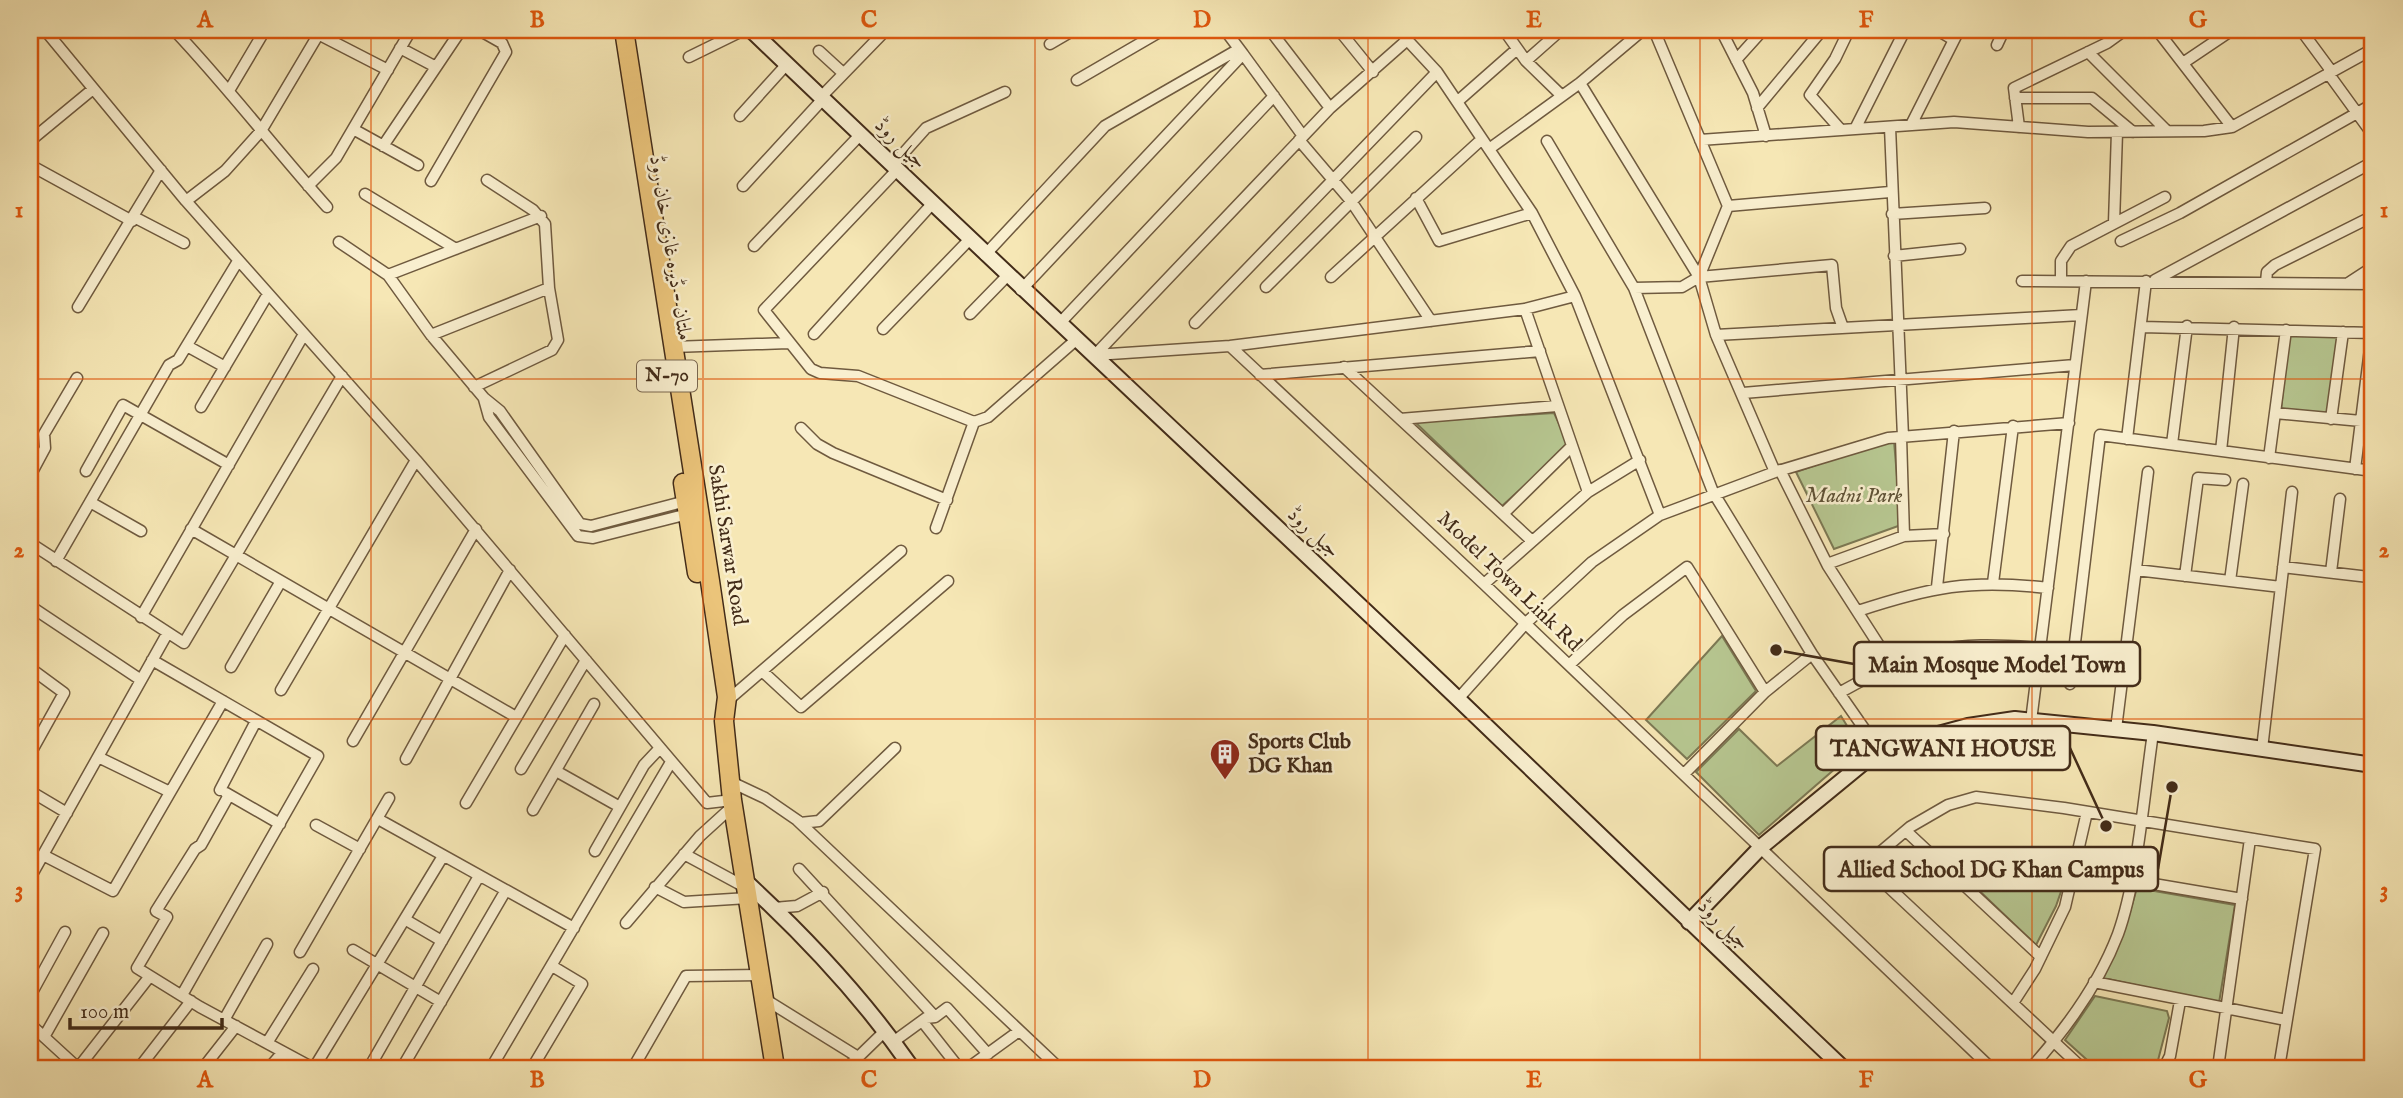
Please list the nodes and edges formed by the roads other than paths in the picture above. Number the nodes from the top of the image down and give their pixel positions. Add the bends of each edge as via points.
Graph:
1 (45, 30) edge
2 (174, 30) edge
3 (265, 30) edge
4 (411, 30) edge
5 (461, 30) edge
6 (479, 30) edge
7 (614, 30) edge
8 (624, 30) edge
9 (744, 30) edge
10 (751, 30) edge
11 (886, 30) edge
12 (1073, 30) edge
13 (1163, 30) edge
14 (1225, 30) edge
15 (1270, 30) edge
16 (1339, 30) edge
17 (1398, 30) edge
18 (1504, 30) edge
19 (1561, 30) edge
20 (1643, 30) edge
21 (1654, 30) edge
22 (1721, 30) edge
23 (1763, 30) edge
24 (1822, 30) edge
25 (1849, 30) edge
26 (1905, 30) edge
27 (1937, 30) edge
28 (2004, 30) edge
29 (2157, 30) edge
30 (2231, 30) edge
31 (2301, 30) edge
32 (2122, 31) edge
33 (319, 32) edge
34 (1956, 35) edge
35 (1406, 40) junction
36 (1050, 44) dead end
37 (1997, 45) dead end
38 (400, 48) junction
39 (1517, 48) junction
40 (2373, 49) edge
41 (820, 51) dead end
42 (1241, 52) junction
43 (2088, 52) junction
44 (689, 57) dead end
45 (1736, 60) junction
46 (1526, 61) junction
47 (2183, 63) junction
48 (787, 64) junction
49 (436, 67) junction
50 (624, 68) junction
51 (388, 70) junction
52 (1373, 72) junction
53 (1437, 72) junction
54 (2330, 72) junction
55 (843, 73) junction
56 (1077, 79) dead end
57 (1580, 83) junction
58 (93, 89) junction
59 (230, 89) junction
60 (1005, 92) dead end
61 (1273, 96) junction
62 (1562, 96) junction
63 (822, 98) junction
64 (2015, 98) junction
65 (1458, 101) junction
66 (2373, 104) edge
67 (1330, 108) junction
68 (1758, 108) junction
69 (2357, 114) junction
70 (740, 116) dead end
71 (1911, 125) junction
72 (1890, 127) junction
73 (2019, 127) junction
74 (2232, 127) junction
75 (353, 129) junction
76 (1855, 129) junction
77 (1841, 130) junction
78 (261, 131) junction
79 (2168, 131) junction
80 (2117, 132) junction
81 (2133, 132) junction
82 (860, 135) junction
83 (2373, 135) edge
84 (1766, 136) junction
85 (1416, 137) dead end
86 (1301, 138) junction
87 (1482, 139) junction
88 (30, 141) edge
89 (1547, 141) dead end
90 (1700, 141) junction
91 (383, 146) junction
92 (1489, 149) junction
93 (2373, 162) edge
94 (30, 165) edge
95 (418, 165) dead end
96 (894, 168) junction
97 (161, 170) junction
98 (1334, 179) junction
99 (487, 180) dead end
100 (431, 181) dead end
101 (309, 186) junction
102 (743, 186) dead end
103 (1890, 192) junction
104 (365, 194) dead end
105 (2165, 197) dead end
106 (1416, 198) junction
107 (186, 201) junction
108 (1351, 201) junction
109 (932, 204) junction
110 (1728, 206) junction
111 (327, 207) dead end
112 (1985, 208) dead end
113 (1532, 213) junction
114 (1892, 214) junction
115 (541, 216) junction
116 (2373, 216) edge
117 (133, 219) junction
118 (2114, 223) junction
119 (649, 226) junction
120 (1374, 235) junction
121 (969, 240) junction
122 (2121, 241) dead end
123 (339, 242) dead end
124 (184, 243) dead end
125 (754, 246) dead end
126 (456, 249) junction
127 (1960, 249) dead end
128 (985, 255) junction
129 (1894, 256) junction
130 (238, 261) junction
131 (2373, 267) edge
132 (388, 275) junction
133 (1007, 276) junction
134 (1331, 277) dead end
135 (1699, 277) junction
136 (2022, 281) dead end
137 (2061, 281) junction
138 (2086, 281) junction
139 (2150, 281) junction
140 (2266, 282) junction
141 (2350, 282) junction
142 (2373, 284) edge
143 (549, 288) junction
144 (1266, 288) dead end
145 (1634, 288) junction
146 (1021, 290) junction
147 (268, 294) junction
148 (1575, 296) junction
149 (78, 307) dead end
150 (1525, 309) junction
151 (970, 314) dead end
152 (2081, 315) junction
153 (1431, 321) junction
154 (1195, 323) dead end
155 (1059, 324) junction
156 (1898, 325) junction
157 (2187, 326) junction
158 (2142, 327) junction
159 (2234, 327) junction
160 (1843, 328) junction
161 (883, 329) dead end
162 (2286, 330) junction
163 (2343, 332) junction
164 (2372, 333) edge
165 (304, 334) junction
166 (814, 334) dead end
167 (431, 335) junction
168 (1716, 335) junction
169 (1077, 339) junction
170 (788, 343) junction
171 (187, 346) junction
172 (673, 346) junction
173 (1230, 346) junction
174 (1539, 351) junction
175 (1095, 355) junction
176 (2075, 365) junction
177 (225, 367) junction
178 (1344, 368) junction
179 (1260, 374) junction
180 (342, 376) junction
181 (77, 378) dead end
182 (1901, 380) junction
183 (474, 387) junction
184 (1743, 393) junction
185 (1557, 406) junction
186 (201, 407) dead end
187 (678, 413) junction
188 (2275, 413) junction
189 (139, 414) junction
190 (1400, 419) junction
191 (2331, 419) junction
192 (2361, 421) junction
193 (974, 422) junction
194 (2070, 423) junction
195 (2013, 426) junction
196 (801, 428) dead end
197 (1954, 432) junction
198 (1902, 437) junction
199 (2127, 439) junction
200 (2172, 444) junction
201 (1572, 446) junction
202 (2221, 451) junction
203 (2269, 458) junction
204 (416, 460) junction
205 (1640, 460) junction
206 (229, 465) junction
207 (533, 467) junction
208 (2355, 469) junction
209 (86, 471) dead end
210 (1778, 471) junction
211 (2373, 471) edge
212 (2148, 472) dead end
213 (30, 476) edge
214 (2225, 480) dead end
215 (2243, 484) dead end
216 (1588, 492) junction
217 (1713, 492) junction
218 (2292, 492) dead end
219 (2340, 499) dead end
220 (947, 500) junction
221 (90, 502) junction
222 (687, 508) junction
223 (1503, 514) junction
224 (1660, 515) junction
225 (607, 522) junction
226 (936, 528) dead end
227 (191, 529) junction
228 (475, 529) junction
229 (141, 531) dead end
230 (612, 533) junction
231 (1944, 534) junction
232 (1904, 536) junction
233 (1531, 540) junction
234 (30, 543) edge
235 (901, 551) dead end
236 (235, 555) junction
237 (56, 561) junction
238 (1827, 564) junction
239 (2283, 567) junction
240 (510, 570) junction
241 (2136, 570) junction
242 (2331, 572) junction
243 (2185, 576) junction
244 (2369, 577) dead end
245 (281, 581) junction
246 (948, 581) dead end
247 (2230, 581) junction
248 (1993, 583) junction
249 (1485, 584) junction
250 (1937, 587) junction
251 (2281, 587) junction
252 (2048, 588) junction
253 (30, 606) edge
254 (328, 608) junction
255 (1858, 611) junction
256 (141, 617) junction
257 (1525, 624) junction
258 (167, 634) junction
259 (565, 635) junction
260 (2040, 649) junction
261 (406, 654) junction
262 (1812, 654) junction
263 (152, 660) junction
264 (586, 660) junction
265 (1891, 664) junction
266 (1569, 665) junction
267 (231, 667) dead end
268 (30, 668) edge
269 (762, 671) junction
270 (141, 680) junction
271 (451, 680) junction
272 (2070, 684) dead end
273 (281, 690) dead end
274 (1765, 692) junction
275 (1839, 693) junction
276 (1458, 699) junction
277 (223, 701) junction
278 (727, 701) junction
279 (594, 704) dead end
280 (516, 717) junction
281 (256, 721) junction
282 (724, 721) junction
283 (2031, 721) junction
284 (2116, 729) junction
285 (2153, 733) junction
286 (34, 736) edge
287 (354, 741) dead end
288 (660, 748) junction
289 (895, 748) dead end
290 (2262, 749) junction
291 (1879, 750) junction
292 (30, 754) edge
293 (98, 757) junction
294 (407, 759) dead end
295 (671, 762) junction
296 (2373, 765) edge
297 (521, 769) dead end
298 (556, 771) junction
299 (1684, 774) junction
300 (731, 782) junction
301 (30, 791) edge
302 (222, 791) junction
303 (170, 792) junction
304 (389, 798) dead end
305 (466, 803) dead end
306 (733, 803) junction
307 (620, 807) junction
308 (533, 810) dead end
309 (2087, 812) junction
310 (66, 813) junction
311 (378, 819) junction
312 (2140, 821) junction
313 (800, 823) junction
314 (279, 824) junction
315 (316, 825) dead end
316 (1906, 831) junction
317 (2250, 839) junction
318 (1761, 847) junction
319 (360, 849) junction
320 (595, 851) dead end
321 (684, 854) junction
322 (43, 855) junction
323 (443, 856) junction
324 (799, 869) dead end
325 (2075, 871) junction
326 (1952, 873) junction
327 (479, 876) junction
328 (30, 878) edge
329 (2130, 880) junction
330 (655, 887) junction
331 (746, 889) junction
332 (506, 890) junction
333 (823, 892) junction
334 (2242, 899) junction
335 (774, 908) junction
336 (406, 920) junction
337 (1689, 922) junction
338 (626, 923) dead end
339 (574, 928) junction
340 (65, 932) dead end
341 (103, 933) dead end
342 (442, 941) junction
343 (267, 944) dead end
344 (353, 950) dead end
345 (300, 952) dead end
346 (2041, 957) junction
347 (377, 965) junction
348 (552, 966) junction
349 (313, 969) dead end
350 (761, 975) junction
351 (150, 976) junction
352 (2094, 982) junction
353 (415, 988) junction
354 (30, 996) edge
355 (186, 998) junction
356 (763, 998) junction
357 (2180, 1001) junction
358 (441, 1002) junction
359 (2013, 1003) junction
360 (2227, 1009) junction
361 (935, 1017) junction
362 (224, 1020) junction
363 (2286, 1020) junction
364 (922, 1021) junction
365 (30, 1024) edge
366 (236, 1026) junction
367 (1019, 1031) junction
368 (44, 1037) junction
369 (888, 1037) junction
370 (2054, 1042) junction
371 (267, 1043) junction
372 (283, 1052) junction
373 (988, 1054) junction
374 (858, 1057) junction
375 (78, 1068) edge
376 (139, 1068) edge
377 (203, 1068) edge
378 (269, 1068) edge
379 (314, 1068) edge
380 (369, 1068) edge
381 (403, 1068) edge
382 (491, 1068) edge
383 (532, 1068) edge
384 (633, 1068) edge
385 (775, 1068) edge
386 (847, 1068) edge
387 (912, 1068) edge
388 (959, 1068) edge
389 (968, 1068) edge
390 (1059, 1068) edge
391 (1843, 1068) edge
392 (1991, 1068) edge
393 (2031, 1068) edge
394 (2082, 1068) edge
395 (2164, 1068) edge
396 (2218, 1068) edge
397 (2279, 1068) edge

1 - 58 street
2 - 59 street
3 - 59 street
4 - 38 street
5 - 49 street
6 - 100 street via 502,43 506,52
7 - 50 highway, N-70
8 - 50 highway, Sakhi Sarwar Road / N-70
9 - 44 street
10 - 48 main road, جیل روڈ
11 - 55 street
12 - 36 street
13 - 56 street
14 - 42 street
15 - 67 street
16 - 52 street
17 - 35 street
18 - 39 street
19 - 46 street
20 - 57 street
21 - 90 street
22 - 45 street
23 - 45 street
24 - 68 street
25 - 77 street via 1810,95
26 - 76 street
27 - 34 street
28 - 37 street
29 - 47 street
30 - 47 street
31 - 54 street
32 - 43 street
33 - 51 street
33 - 78 street
34 - 71 street
35 - 52 street
35 - 53 street
38 - 49 street
38 - 51 street
39 - 46 street
39 - 65 street
40 - 54 street
41 - 55 street
42 - 61 street
42 - 128 street via 1105,125
42 - 146 street
43 - 64 street via 2014,88
43 - 79 street
45 - 68 street
46 - 62 street
47 - 74 street
48 - 63 main road, جیل روڈ
48 - 70 street
49 - 91 street
50 - 119 highway, Sakhi Sarwar Road / N-70
51 - 75 street
52 - 67 street
53 - 65 street
53 - 98 street
54 - 69 street
54 - 74 street
55 - 63 street
57 - 62 street
57 - 135 street
58 - 88 street
58 - 97 street
59 - 78 street
60 - 96 street via 926,128
61 - 86 street
61 - 155 street
62 - 92 street
63 - 82 main road, جیل روڈ
63 - 102 street
64 - 73 street
64 - 81 street via 2092,98
65 - 87 street
66 - 69 street
67 - 86 street
68 - 84 street
69 - 83 street
69 - 122 street
71 - 72 street
71 - 73 street via 1954,122
72 - 76 street
72 - 103 street
73 - 80 street
74 - 79 street
75 - 91 street
75 - 101 street via 336,158
76 - 77 street
77 - 84 street
78 - 101 street
78 - 107 street via 225,171
79 - 81 street
80 - 81 street
80 - 118 street
82 - 96 main road, جیل روڈ
82 - 125 street
84 - 90 street
85 - 108 street
86 - 98 street
86 - 175 street
87 - 92 street
87 - 106 street
89 - 145 street
90 - 110 street
91 - 95 street
92 - 113 street
93 - 139 street
94 - 117 street
96 - 109 main road, جیل روڈ
96 - 170 street via 764,310
97 - 107 street
97 - 117 street
98 - 108 street
98 - 154 street
99 - 115 street
101 - 111 street
103 - 110 street
103 - 114 street
104 - 126 street
105 - 118 street
106 - 113 street via 1439,241
106 - 120 street
107 - 130 street
108 - 120 street
108 - 144 street
109 - 121 main road, جیل روڈ
109 - 166 street
110 - 135 street
112 - 114 street
113 - 148 street
114 - 129 street
115 - 126 street
115 - 143 street
116 - 140 street via 2274,265
117 - 124 street
117 - 149 street
118 - 137 street via 2065,251
119 - 172 highway, Sakhi Sarwar Road / N-70
119 - 187 highway, ملتان - ڈیرہ غازی خان روڈ / N-70
120 - 134 street
120 - 153 street
121 - 128 main road, جیل روڈ
121 - 161 street
123 - 132 street
126 - 132 street
127 - 129 street
128 - 133 main road, جیل روڈ
129 - 156 street
130 - 147 street
130 - 171 street
131 - 141 street
132 - 167 street
133 - 146 main road, جیل روڈ
133 - 151 street
135 - 145 street via 1682,287
135 - 160 street via 1832,265
135 - 168 street
136 - 137 street
137 - 138 street
138 - 139 street
138 - 152 street
139 - 140 street
139 - 158 street
140 - 141 street
141 - 142 street
143 - 167 street
143 - 183 street via 558,340 555,348
145 - 217 street
146 - 155 main road, جیل روڈ
147 - 165 street
147 - 177 street
148 - 150 street
148 - 205 street
150 - 153 street
150 - 174 street
152 - 156 street
152 - 176 street
153 - 173 street
155 - 169 main road, جیل روڈ
156 - 160 street
156 - 182 street
157 - 158 street
157 - 159 street
157 - 200 street
158 - 199 street
159 - 162 street
159 - 202 street
160 - 168 street
162 - 163 street
162 - 188 street
163 - 164 street
163 - 191 street
164 - 192 street
165 - 180 street
165 - 206 street
167 - 183 street
168 - 184 street
169 - 175 main road, جیل روڈ
169 - 193 street via 988,417
170 - 172 street
170 - 193 street via 820,373 858,376
171 - 177 street
171 - 189 street via 169,365
172 - 187 highway, Sakhi Sarwar Road / N-70
173 - 175 street
173 - 179 street, Model Town Link Rd
174 - 178 street
174 - 185 street
175 - 276 main road, جیل روڈ
176 - 182 street
176 - 194 street
177 - 186 street
178 - 179 street
178 - 190 street
179 - 249 street, Model Town Link Rd
180 - 204 street
180 - 236 street
181 - 213 street via 44,434 45,449
182 - 184 street
182 - 198 street
183 - 207 street via 500,411
184 - 210 street
185 - 190 street
185 - 201 street
187 - 222 highway, ملتان - ڈیرہ غازی خان روڈ / N-70
187 - 278 highway, Sakhi Sarwar Road / N-70
188 - 191 street
188 - 203 street
189 - 206 street
189 - 209 street via 123,405
189 - 221 street
190 - 223 street
191 - 192 street
192 - 208 street
193 - 220 street
194 - 195 street
194 - 252 street
195 - 197 street
195 - 248 street
196 - 220 street via 833,453
197 - 198 street
197 - 231 street
198 - 210 street via 1847,448
198 - 232 street
199 - 200 street
199 - 272 street via 2099,435
200 - 202 street
201 - 216 street
201 - 223 street
202 - 203 street
203 - 208 street
204 - 228 street
204 - 254 street
205 - 216 street
205 - 224 street
206 - 227 street
207 - 225 street via 580,524 588,527
207 - 230 street via 573,532 587,539
208 - 211 street
210 - 217 street
210 - 238 street
212 - 241 street
214 - 243 street via 2198,478
215 - 247 street
216 - 233 street
217 - 224 street
217 - 262 street
218 - 239 street
219 - 242 street
220 - 226 street
221 - 229 street
221 - 237 street
222 - 225 street
222 - 230 street
222 - 282 highway, ملتان - ڈیرہ غازی خان روڈ / N-70 via 716,698
223 - 233 street
224 - 257 street via 1592,562
225 - 230 street
227 - 236 street
227 - 256 street
228 - 240 street
228 - 261 street
231 - 232 street
231 - 250 street
232 - 238 street
233 - 249 street
234 - 237 street
235 - 269 street
236 - 245 street
236 - 258 street via 184,643
237 - 256 street
238 - 255 street
239 - 242 street
239 - 251 street
240 - 259 street
240 - 271 street
241 - 243 street
241 - 284 street
242 - 244 street
243 - 247 street
245 - 254 street
245 - 267 street
246 - 269 street via 801,706
247 - 251 street
248 - 250 street
248 - 252 street
249 - 257 street, Model Town Link Rd
250 - 255 street
251 - 290 street
252 - 260 street
253 - 270 street
254 - 261 street
254 - 273 street
255 - 265 street
256 - 258 street
257 - 266 street, Model Town Link Rd
257 - 276 street
258 - 263 street
259 - 264 street
259 - 280 street
260 - 265 street via 1953,646
260 - 283 street
261 - 271 street
261 - 287 street
262 - 274 street
262 - 275 street
263 - 270 street
263 - 277 street
264 - 288 street
264 - 297 street
265 - 275 street
266 - 274 street via 1623,615 1687,567
266 - 299 street, Model Town Link Rd
268 - 286 street via 64,693
269 - 278 street
270 - 293 street
271 - 280 street
271 - 294 street
274 - 299 street
275 - 291 street
276 - 337 main road, جیل روڈ
277 - 281 street
277 - 303 street
278 - 282 highway, Sakhi Sarwar Road / N-70
279 - 298 street
280 - 305 street
281 - 302 street
281 - 314 street via 318,757
282 - 300 highway, Sakhi Sarwar Road / N-70
283 - 284 main road
283 - 291 main road via 1968,726
284 - 285 main road
285 - 290 main road
285 - 312 street
286 - 292 street
288 - 295 street
288 - 307 street via 644,765
289 - 313 street via 819,821
290 - 296 main road
291 - 318 main road
293 - 303 street
293 - 310 street
295 - 306 street via 707,803
295 - 339 street
298 - 307 street
298 - 308 street
299 - 318 street, Model Town Link Rd
300 - 306 highway, Sakhi Sarwar Road / N-70
300 - 313 street via 765,798
301 - 310 street
302 - 314 street
302 - 351 street via 201,845 156,911 167,916 137,968
303 - 322 street via 113,891
304 - 311 street
306 - 321 street
306 - 331 highway, Sakhi Sarwar Road / N-70
307 - 320 street
309 - 312 street
309 - 316 street via 1976,797 1948,804
309 - 325 street
310 - 322 street
311 - 319 street
311 - 323 street
312 - 317 street
312 - 329 street
313 - 367 street
314 - 355 street
315 - 319 street
316 - 326 street
316 - 359 street via 1865,865
317 - 334 street
317 - 363 street via 2315,849
318 - 337 main road
318 - 392 street, Model Town Link Rd
319 - 345 street
321 - 330 street
321 - 331 street
322 - 328 street
323 - 327 street
323 - 336 street
324 - 333 street
325 - 326 street via 2027,863 1988,863
325 - 346 street via 2065,907
326 - 346 street
327 - 332 street
327 - 342 street
329 - 334 street
329 - 352 street via 2118,933
330 - 331 street via 684,902
330 - 338 street
331 - 335 main road
331 - 350 highway, Sakhi Sarwar Road / N-70
332 - 339 street
332 - 358 street
333 - 335 street via 797,906
333 - 361 street
334 - 360 street
335 - 369 main road via 866,1005
336 - 342 street
336 - 347 street
337 - 391 main road, جیل روڈ
339 - 348 street
340 - 354 street
341 - 368 street
342 - 353 street
343 - 362 street
344 - 347 street
346 - 359 street
347 - 353 street
347 - 379 street
348 - 382 street
348 - 383 street via 582,984
349 - 371 street
350 - 356 highway, Sakhi Sarwar Road / N-70
350 - 384 street via 686,975
351 - 355 street
351 - 375 street
352 - 357 street
352 - 370 street
353 - 358 street
353 - 380 street
355 - 362 street
355 - 376 street
356 - 374 street
356 - 385 highway, Sakhi Sarwar Road / N-70
357 - 360 street
357 - 395 street
358 - 381 street
359 - 370 street
360 - 363 street
360 - 396 street
361 - 364 street
361 - 373 street via 947,1008
362 - 366 street
363 - 397 street
364 - 369 street
364 - 388 street
365 - 368 street
366 - 371 street
366 - 377 street
367 - 373 street
367 - 390 street
368 - 375 street
369 - 374 street
369 - 387 main road
370 - 393 street
370 - 394 street
371 - 372 street
372 - 378 street
372 - 379 street
373 - 389 street
374 - 386 street

